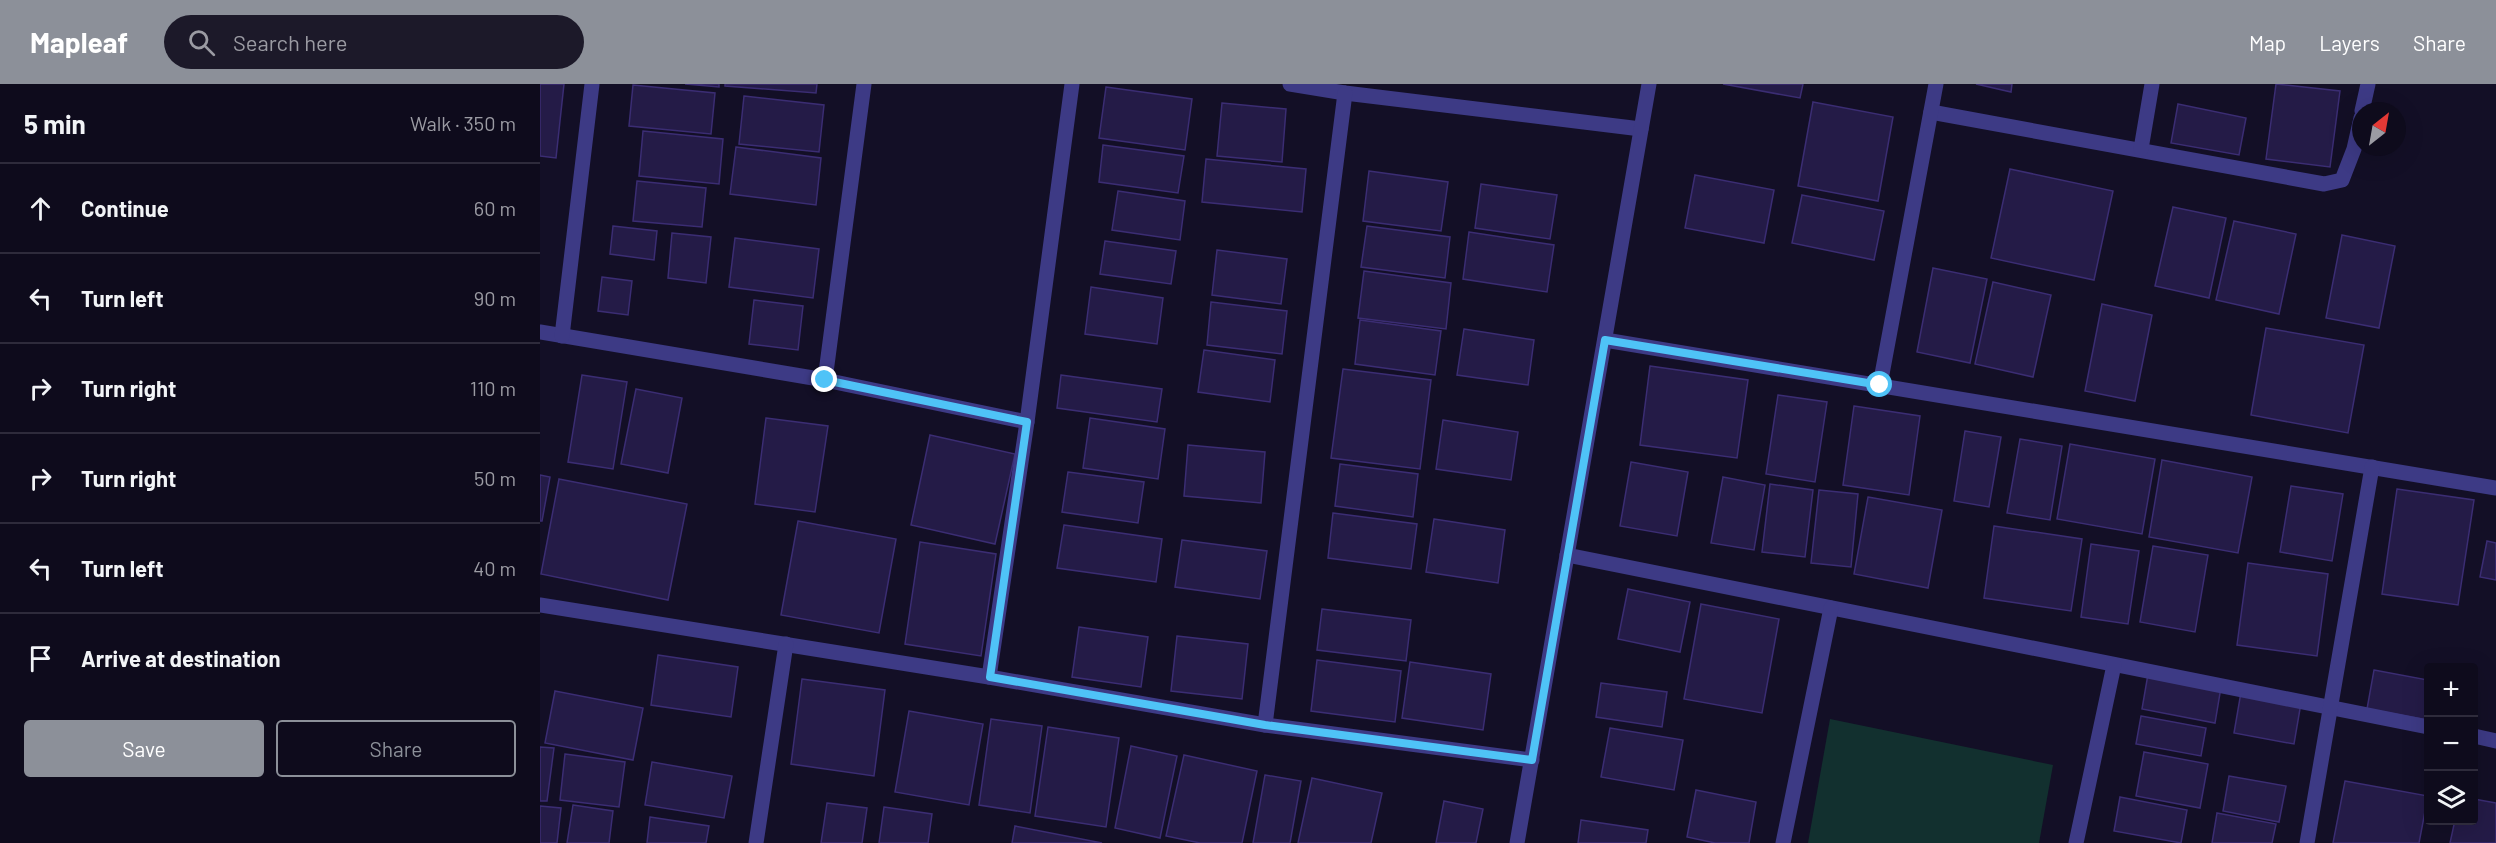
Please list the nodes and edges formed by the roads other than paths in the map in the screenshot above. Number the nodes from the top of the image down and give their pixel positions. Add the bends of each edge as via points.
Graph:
1 (592, 84) edge
2 (864, 84) edge
3 (1072, 84) edge
4 (1290, 84) edge
5 (1649, 84) edge
6 (1936, 84) edge
7 (2152, 84) edge
8 (2368, 84) edge
9 (1345, 93) junction
10 (2364, 102) edge
11 (1931, 112) junction
12 (1641, 129) junction
13 (2141, 148) junction
14 (2352, 153) edge
15 (540, 332) edge
16 (562, 336) junction
17 (1605, 340) junction
18 (825, 380) junction
19 (1880, 385) junction
20 (1027, 422) junction
21 (2372, 467) junction
22 (2496, 488) edge
23 (1567, 555) junction
24 (540, 605) edge
25 (1831, 608) junction
26 (786, 644) junction
27 (2114, 665) junction
28 (990, 677) junction
29 (2330, 708) junction
30 (1265, 725) junction
31 (2424, 727) edge
32 (2478, 737) edge
33 (2496, 741) edge
34 (1532, 760) junction
35 (756, 843) edge
36 (1517, 843) edge
37 (1783, 843) edge
38 (2076, 843) edge
39 (2307, 843) edge

1 - 16 street
2 - 18 street
3 - 20 street
4 - 9 street
5 - 12 street
6 - 11 street
7 - 13 street
8 - 10 street
9 - 12 street
9 - 30 street
11 - 13 street
11 - 19 street
12 - 17 street
13 - 14 street via 2324,184 2342,180
15 - 16 street
16 - 18 street
17 - 19 street
17 - 23 street
18 - 20 street
19 - 21 street
20 - 28 street
21 - 22 street
21 - 29 street
23 - 25 street
23 - 34 street
24 - 26 street
25 - 27 street
25 - 37 street
26 - 28 street
26 - 35 street
27 - 29 street
27 - 38 street
28 - 30 street
29 - 31 street
29 - 39 street
30 - 34 street
32 - 33 street
34 - 36 street

